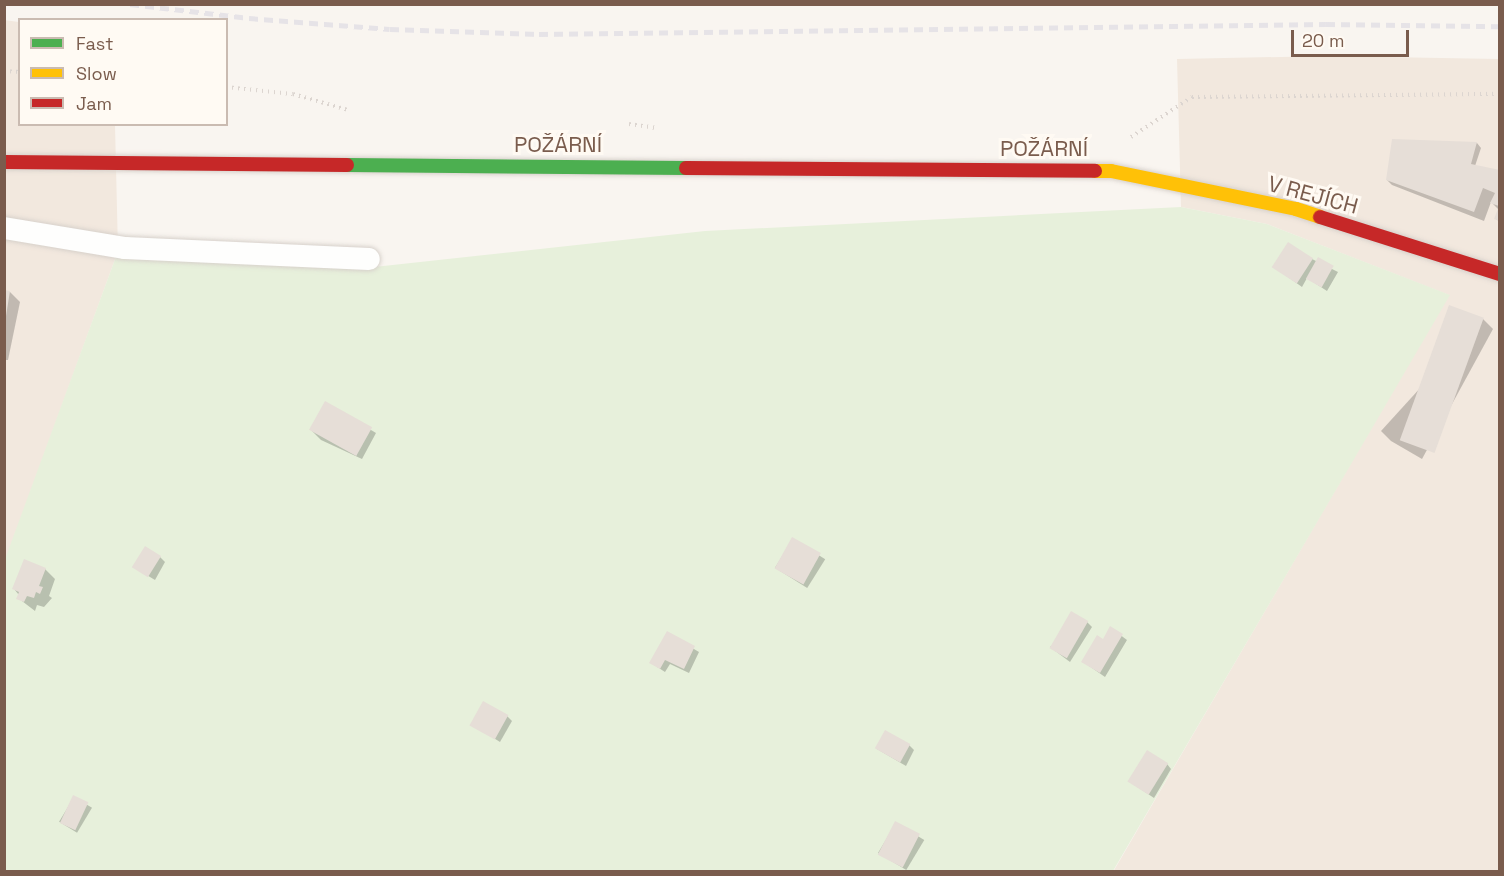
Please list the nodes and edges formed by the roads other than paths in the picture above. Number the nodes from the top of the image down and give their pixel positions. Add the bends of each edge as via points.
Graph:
1 (4, 162) edge
2 (1111, 171) joint
3 (4, 228) edge
4 (369, 259) dead end
5 (1500, 274) edge

1 - 2 street, POŽÁRNÍ
2 - 5 street, V REJÍCH via 1296,209
3 - 4 lane via 125,248

